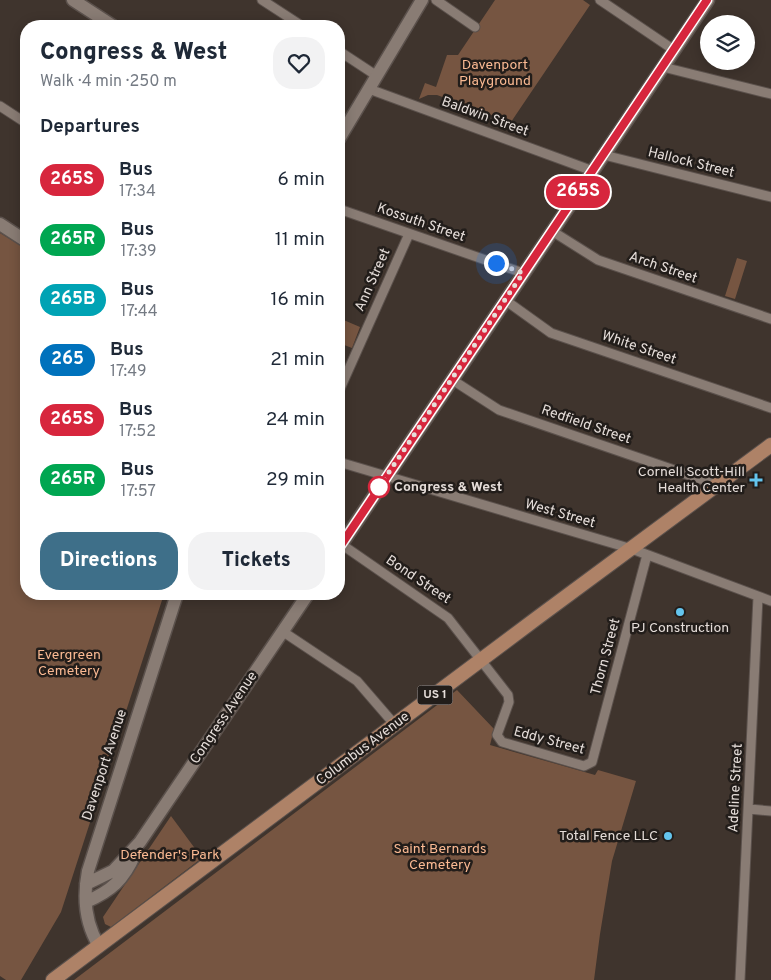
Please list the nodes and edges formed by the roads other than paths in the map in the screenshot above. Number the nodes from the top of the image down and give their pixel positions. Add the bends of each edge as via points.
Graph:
1 (72, 0) edge
2 (262, 0) edge
3 (422, 0) edge
4 (436, 0) edge
5 (600, 0) edge
6 (708, 0) edge
7 (104, 20) edge
8 (293, 20) edge
9 (475, 27) dead end
10 (674, 50) junction
11 (345, 55) edge
12 (663, 67) junction
13 (377, 76) junction
14 (369, 89) junction
15 (771, 94) edge
16 (0, 106) edge
17 (20, 118) edge
18 (345, 129) edge
19 (604, 155) junction
20 (593, 171) junction
21 (771, 197) edge
22 (345, 211) edge
23 (0, 224) edge
24 (552, 231) junction
25 (409, 234) junction
26 (20, 237) edge
27 (523, 273) junction
28 (505, 300) junction
29 (771, 319) edge
30 (345, 378) edge
31 (452, 379) junction
32 (771, 408) edge
33 (771, 445) edge
34 (345, 464) edge
35 (387, 476) junction
36 (718, 485) junction
37 (345, 539) edge
38 (345, 549) edge
39 (632, 549) junction
40 (647, 555) junction
41 (758, 597) junction
42 (174, 600) edge
43 (304, 600) edge
44 (771, 602) edge
45 (282, 632) junction
46 (481, 660) junction
47 (395, 725) junction
48 (502, 742) joint
49 (589, 765) joint
50 (749, 809) junction
51 (771, 811) edge
52 (140, 842) junction
53 (86, 884) junction
54 (86, 902) junction
55 (99, 946) junction
56 (53, 980) edge
57 (740, 980) edge

1 - 7 main road
2 - 8 street
3 - 13 main road
4 - 9 street
5 - 10 street
6 - 10 main road
10 - 12 main road
11 - 13 street
12 - 15 street
12 - 19 main road
13 - 14 main road
14 - 18 main road
14 - 20 street, Baldwin Street
16 - 17 street
19 - 20 main road
19 - 21 street, Hallock Street
20 - 24 main road
22 - 25 street, Kossuth Street
23 - 26 main road
24 - 27 main road
24 - 29 street, Arch Street via 598,260
25 - 27 street, Kossuth Street
25 - 30 street, Ann Street
27 - 28 main road
28 - 31 main road
28 - 32 street, White Street via 551,333
31 - 35 main road
31 - 36 street, Redfield Street via 499,410
33 - 36 main road, Columbus Avenue / US 1
34 - 35 street, West Street
35 - 37 main road
35 - 39 street, West Street
36 - 39 main road, Columbus Avenue / US 1
38 - 46 street, Bond Street via 448,618
39 - 40 street, West Street
39 - 46 main road, Columbus Avenue / US 1
40 - 41 street, West Street
40 - 49 street, Thorn Street
41 - 44 street, West Street
41 - 50 street, Adeline Street
42 - 53 main road, Davenport Avenue via 93,852
43 - 45 main road, Congress Avenue
45 - 47 street via 357,681
45 - 52 main road, Congress Avenue
46 - 47 main road, Columbus Avenue / US 1
46 - 48 street, Bond Street via 508,694 509,702 497,735
47 - 55 main road, Columbus Avenue / US 1
48 - 49 street, Eddy Street
50 - 51 street
50 - 57 street, Adeline Street
52 - 53 main road, Congress Avenue via 113,871
52 - 54 main road, Congress Avenue via 119,881 106,893
53 - 54 main road, Davenport Avenue
54 - 55 main road, Davenport Avenue via 89,925
55 - 56 main road, US 1

